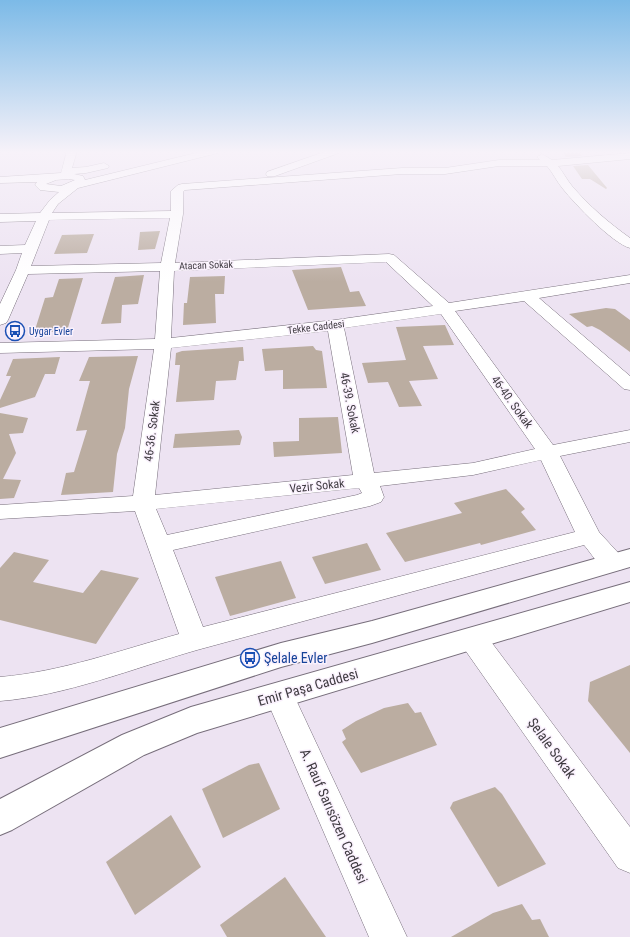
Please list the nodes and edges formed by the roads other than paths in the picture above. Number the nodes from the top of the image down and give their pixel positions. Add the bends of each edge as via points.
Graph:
1 (44, 195) edge
2 (60, 195) edge
3 (177, 195) edge
4 (574, 195) edge
5 (177, 214) junction
6 (44, 217) junction
7 (0, 218) edge
8 (630, 244) edge
9 (30, 249) junction
10 (0, 250) edge
11 (389, 258) joint
12 (167, 267) junction
13 (22, 270) junction
14 (630, 279) edge
15 (527, 296) junction
16 (444, 307) junction
17 (0, 320) edge
18 (335, 325) junction
19 (163, 344) junction
20 (0, 348) edge
21 (626, 377) edge
22 (630, 436) edge
23 (548, 452) junction
24 (365, 481) junction
25 (143, 503) junction
26 (0, 512) edge
27 (589, 536) junction
28 (159, 545) junction
29 (622, 560) edge
30 (630, 592) edge
31 (474, 639) junction
32 (194, 640) junction
33 (0, 689) edge
34 (280, 696) junction
35 (0, 743) edge
36 (0, 818) edge
37 (630, 856) edge
38 (388, 937) edge

1 - 6 street
2 - 6 street
3 - 5 street, 46-36. Sokak
4 - 8 street via 609,229
5 - 6 street
5 - 12 street, 46-36. Sokak
6 - 7 street
6 - 9 street
9 - 10 street
9 - 13 street
11 - 12 street, Atacan Sokak
11 - 16 street, 46-40. Sokak
12 - 13 street, Atacan Sokak
12 - 19 street, 46-36. Sokak
13 - 17 street
14 - 15 street, Tekke Caddesi
15 - 16 street, Tekke Caddesi
15 - 21 street
16 - 18 street, Tekke Caddesi
16 - 23 street, 46-40. Sokak
18 - 19 street, Tekke Caddesi
18 - 24 street, 46-39. Sokak
19 - 20 street, Tekke Caddesi
19 - 25 street, 46-36. Sokak
22 - 23 street, Vezir Sokak
23 - 24 street, Vezir Sokak via 474,468
23 - 27 street, 46-40. Sokak
24 - 25 street, Vezir Sokak
24 - 28 street, 46-39. Sokak via 372,490 373,497 362,501
25 - 26 street, Vezir Sokak
25 - 28 street, 46-36. Sokak
27 - 29 street, 46-40. Sokak
27 - 32 street
28 - 32 street, 46-36. Sokak
29 - 35 main road via 281,656
30 - 31 main road, Emir Paşa Caddesi
31 - 34 main road, Emir Paşa Caddesi
31 - 37 street, Şelale Sokak
32 - 33 street via 63,678
34 - 36 main road, Emir Paşa Caddesi via 191,721 133,745
34 - 38 street, A. Rauf Sarısözen Caddesi

